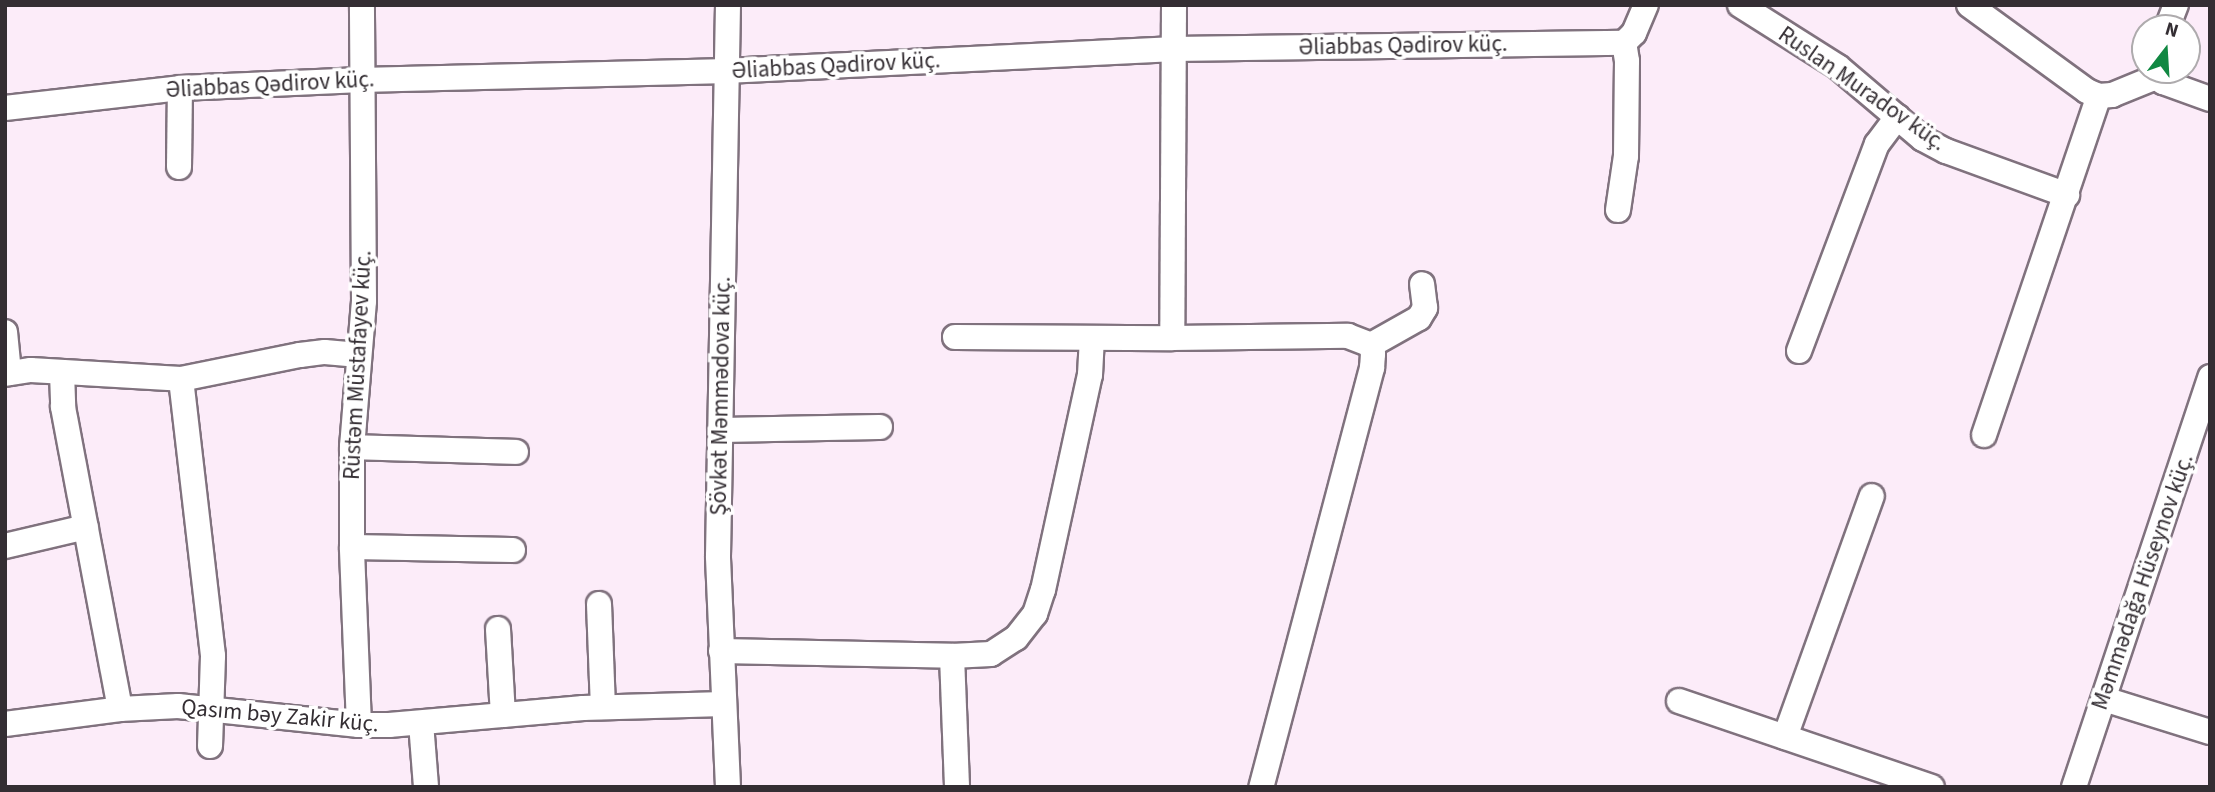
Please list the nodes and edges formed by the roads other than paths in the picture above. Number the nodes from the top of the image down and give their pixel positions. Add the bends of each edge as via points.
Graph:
1 (362, 5) edge
2 (728, 5) edge
3 (1174, 5) edge
4 (1646, 5) edge
5 (1740, 5) edge
6 (1969, 5) edge
7 (1624, 43) junction
8 (1173, 50) junction
9 (727, 71) junction
10 (362, 80) junction
11 (2136, 84) edge
12 (2179, 84) edge
13 (180, 88) junction
14 (2099, 96) junction
15 (2210, 99) edge
16 (5, 108) edge
17 (1897, 117) junction
18 (179, 167) dead end
19 (2067, 195) junction
20 (1618, 210) dead end
21 (1422, 284) dead end
22 (5, 332) edge
23 (955, 337) dead end
24 (1172, 338) junction
25 (1092, 339) junction
26 (1371, 345) junction
27 (1799, 351) dead end
28 (359, 355) junction
29 (62, 372) junction
30 (7, 373) edge
31 (2210, 377) edge
32 (181, 379) junction
33 (880, 427) dead end
34 (720, 429) junction
35 (1984, 435) dead end
36 (352, 447) junction
37 (516, 452) dead end
38 (1872, 496) dead end
39 (86, 527) junction
40 (5, 546) edge
41 (352, 547) junction
42 (513, 550) dead end
43 (599, 604) dead end
44 (498, 628) dead end
45 (721, 651) junction
46 (952, 656) junction
47 (2104, 699) junction
48 (1679, 701) dead end
49 (724, 704) junction
50 (603, 707) junction
51 (212, 708) junction
52 (120, 709) junction
53 (503, 715) junction
54 (421, 723) junction
55 (5, 724) edge
56 (359, 725) junction
57 (2210, 732) edge
58 (1784, 737) junction
59 (210, 746) dead end
60 (426, 787) edge
61 (728, 787) edge
62 (957, 787) edge
63 (1261, 787) edge
64 (1932, 787) edge
65 (2074, 787) edge

1 - 10 street, Rüstəm Müstafayev küç.
2 - 9 street, Şövkət Məmmədova küç.
3 - 8 street
4 - 7 street via 1634,33
5 - 17 street, Ruslan Muradov küç. via 1838,67
6 - 14 street via 2071,83
7 - 8 street, Əliabbas Qədirov küç.
7 - 20 street via 1628,61 1626,156
8 - 9 street, Əliabbas Qədirov küç.
8 - 24 street
9 - 10 street, Əliabbas Qədirov küç.
9 - 34 street, Şövkət Məmmədova küç.
10 - 13 street, Əliabbas Qədirov küç.
10 - 28 street, Rüstəm Müstafayev küç. via 364,301
11 - 14 street
12 - 15 street
13 - 16 street, Əliabbas Qədirov küç.
13 - 18 street
14 - 19 street
17 - 19 street, Ruslan Muradov küç. via 1946,151
17 - 27 street via 1877,144
19 - 35 street
21 - 26 street via 1425,308 1419,318
22 - 30 street
23 - 25 street
24 - 25 street
24 - 26 street via 1348,336
25 - 46 street via 1090,375 1035,614 1016,638 991,654
26 - 63 street via 1372,369
28 - 32 street via 300,355
28 - 36 street, Rüstəm Müstafayev küç.
29 - 30 street
29 - 32 street
29 - 39 street via 63,407
31 - 47 street, Məmmədağa Hüseynov küç.
32 - 51 street via 213,656
33 - 34 street
34 - 45 street, Şövkət Məmmədova küç.
36 - 37 street
36 - 41 street, Rüstəm Müstafayev küç.
38 - 58 street
39 - 40 street
39 - 52 street
41 - 42 street
41 - 56 street, Rüstəm Müstafayev küç.
43 - 50 street
44 - 53 street
45 - 46 street
45 - 49 street, Şövkət Məmmədova küç.
46 - 62 street
47 - 57 street
47 - 65 street, Məmmədağa Hüseynov küç.
48 - 58 street
49 - 50 street, Qasım bəy Zakir küç.
49 - 61 street, Şövkət Məmmədova küç.
50 - 53 street, Qasım bəy Zakir küç.
51 - 52 street, Qasım bəy Zakir küç.
51 - 56 street, Qasım bəy Zakir küç.
51 - 59 street
52 - 55 street, Qasım bəy Zakir küç.
53 - 54 street, Qasım bəy Zakir küç.
54 - 56 street, Qasım bəy Zakir küç.
54 - 60 street
58 - 64 street

